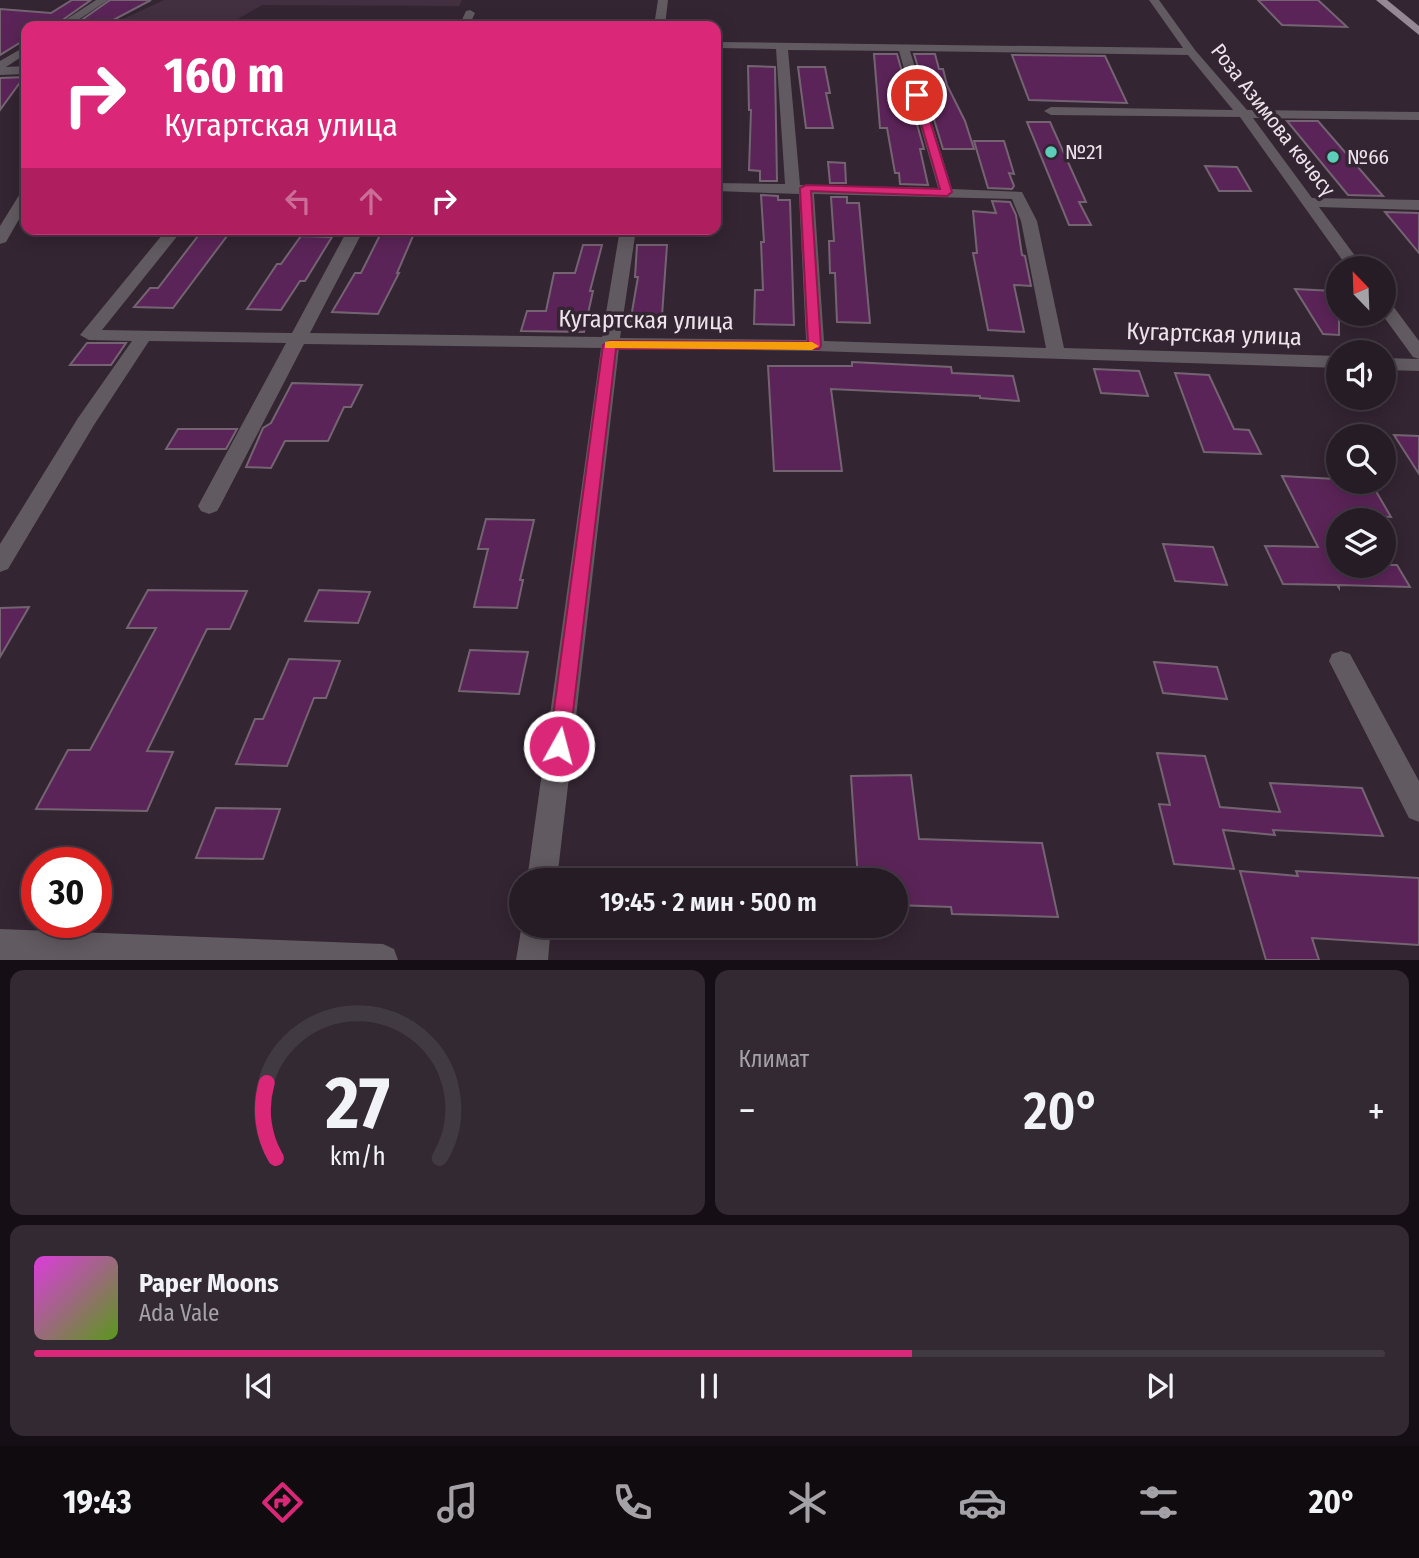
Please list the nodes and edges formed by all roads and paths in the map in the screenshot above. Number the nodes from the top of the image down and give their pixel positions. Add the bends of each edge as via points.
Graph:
1 (103, 0) edge
2 (663, 0) edge
3 (1154, 0) edge
4 (1381, 0) edge
5 (470, 13) dead end
6 (70, 21) edge
7 (466, 21) edge
8 (661, 21) edge
9 (1419, 32) edge
10 (721, 45) edge
11 (782, 46) junction
12 (903, 46) junction
13 (21, 52) edge
14 (1191, 52) junction
15 (0, 65) edge
16 (21, 70) edge
17 (0, 71) edge
18 (1051, 111) dead end
19 (1242, 113) junction
20 (1419, 116) edge
21 (721, 187) edge
22 (799, 188) junction
23 (947, 192) junction
24 (1308, 202) junction
25 (21, 203) edge
26 (1419, 205) edge
27 (171, 235) edge
28 (353, 235) edge
29 (627, 235) edge
30 (0, 239) edge
31 (1347, 256) edge
32 (1396, 322) edge
33 (144, 336) junction
34 (298, 338) junction
35 (610, 345) junction
36 (815, 346) junction
37 (1056, 353) junction
38 (1419, 353) edge
39 (1326, 362) edge
40 (1396, 364) edge
41 (1419, 365) edge
42 (209, 506) dead end
43 (0, 563) edge
44 (1341, 661) dead end
45 (1419, 809) edge
46 (544, 868) edge
47 (535, 938) edge
48 (0, 945) edge
49 (383, 960) edge
50 (532, 960) edge

1 - 6 street
2 - 8 street
3 - 14 street, Роза Азимова көчөсү
4 - 9 main road
5 - 7 street
10 - 11 street
11 - 12 street
11 - 22 street
12 - 14 street
12 - 23 street
13 - 15 street
14 - 19 street, Роза Азимова көчөсү
16 - 17 street
18 - 19 street
19 - 20 street
19 - 24 street, Роза Азимова көчөсү
21 - 22 street
22 - 23 street
22 - 36 street
23 - 37 street via 1017,195 1029,221
24 - 26 street
24 - 31 street, Роза Азимова көчөсү
25 - 30 street
27 - 33 street, Кугартская улица via 89,335
28 - 34 street
29 - 35 street
32 - 38 street
33 - 34 street, Кугартская улица
33 - 43 street
34 - 35 street, Кугартская улица
34 - 42 street
35 - 36 street, Кугартская улица
35 - 46 street
36 - 37 street, Кугартская улица
37 - 39 street, Кугартская улица
40 - 41 street
44 - 45 street
47 - 50 street
48 - 49 street

